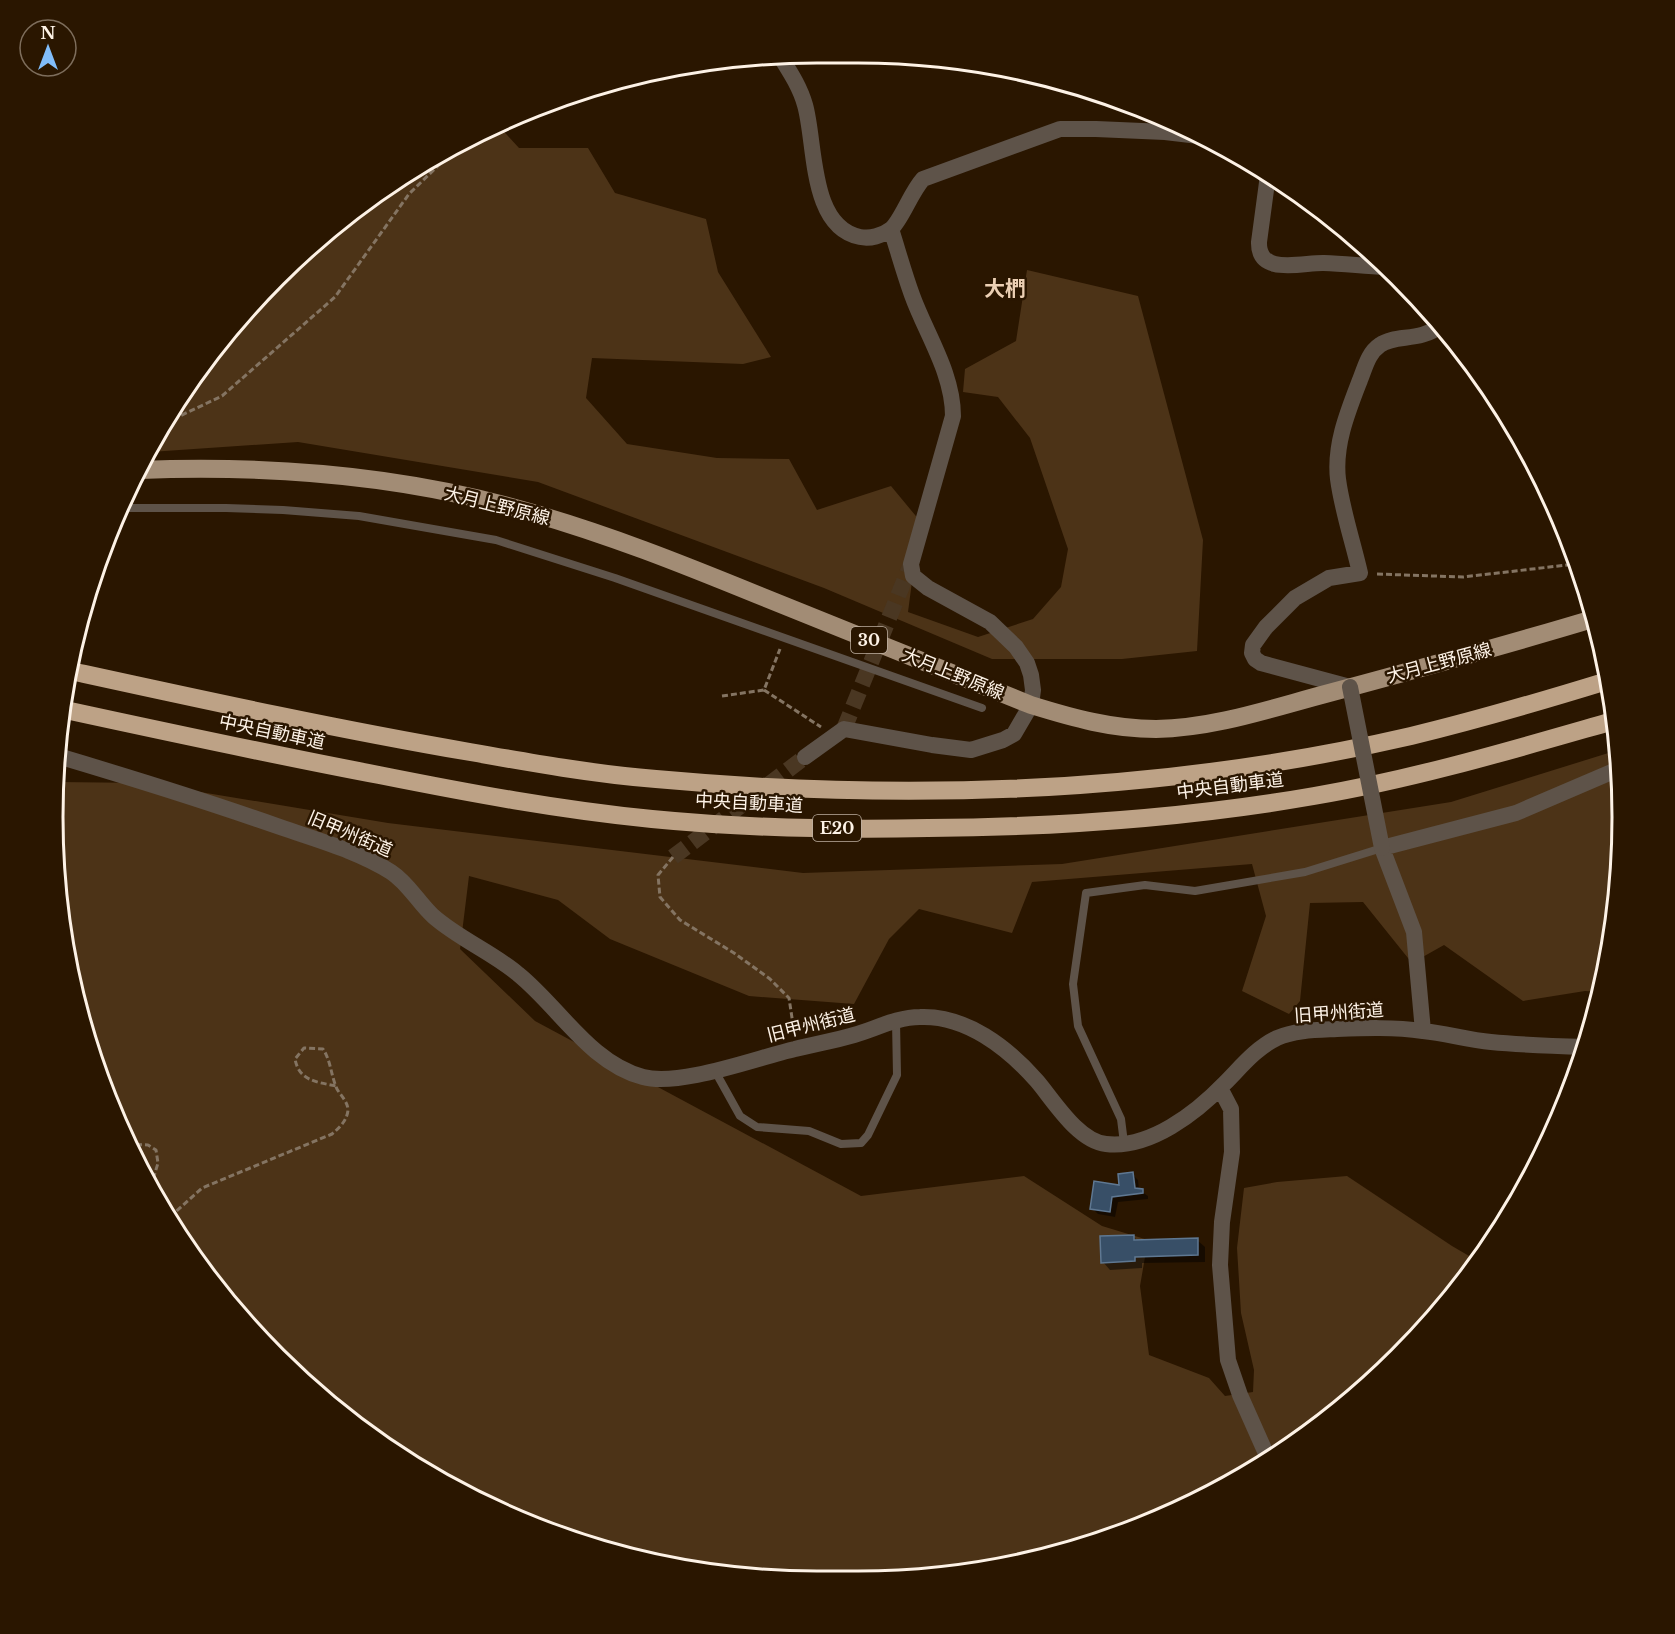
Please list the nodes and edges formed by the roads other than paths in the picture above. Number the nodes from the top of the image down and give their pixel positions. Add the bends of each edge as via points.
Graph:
1 (785, 64) edge
2 (1174, 133) edge
3 (1267, 184) edge
4 (891, 229) junction
5 (1372, 266) edge
6 (1433, 330) edge
7 (148, 470) edge
8 (130, 508) edge
9 (1586, 621) edge
10 (77, 672) edge
11 (1600, 683) edge
12 (1350, 687) junction
13 (1031, 705) junction
14 (982, 708) dead end
15 (70, 711) edge
16 (1606, 722) edge
17 (805, 757) tunnel mouth
18 (66, 758) edge
19 (1610, 773) edge
20 (1383, 848) junction
21 (896, 1021) junction
22 (1423, 1031) junction
23 (1576, 1046) edge
24 (715, 1071) junction
25 (1221, 1088) junction
26 (1124, 1143) junction
27 (1265, 1451) edge

1 - 4 street via 804,100 821,193 834,220 842,229 866,238
2 - 4 street via 1080,128 1047,133 923,179
3 - 5 street via 1259,242 1262,255 1271,262 1292,267 1321,263
4 - 13 street via 953,401 953,416 911,564 913,576 990,622 1016,647 1031,675
6 - 12 street via 1377,346 1355,393 1341,437 1338,478 1360,573 1329,578 1295,598 1253,645 1252,653 1261,663
7 - 13 main road, 大月上野原線 / 30 via 222,467 340,475 466,496 528,511 662,556
8 - 14 lane via 315,512 393,521 496,540
9 - 12 main road, 大月上野原線 / 30
10 - 11 highway, 中央自動車道 / E20 via 329,726 546,765 653,779 862,791 982,790 1206,772 1409,736
12 - 13 main road, 大月上野原線 / 30 via 1215,723 1165,728 1094,724
12 - 20 street, bridge
13 - 17 street via 1014,734 971,750 844,729
15 - 16 highway, 中央自動車道 / E20 via 352,770 539,804 651,819 864,829 1093,822 1316,796 1524,747
18 - 24 street, 旧甲州街道 via 210,802 371,860 397,876 450,930 518,973 589,1044 617,1066 643,1077 667,1081
19 - 20 street via 1516,813
20 - 22 street via 1414,932
20 - 26 lane via 1305,872 1195,891 1145,885 1086,893 1073,984 1078,1026 1121,1119
21 - 24 street, 旧甲州街道
21 - 24 lane via 897,1075 861,1143 841,1144 809,1131 757,1127 740,1116
21 - 26 street, 旧甲州街道 via 919,1017 943,1019 974,1029 1035,1078 1083,1133 1107,1144
22 - 23 street, 旧甲州街道 via 1487,1042
22 - 25 street, 旧甲州街道 via 1374,1027 1307,1031 1278,1038 1254,1052
25 - 26 street, 旧甲州街道 via 1161,1132
25 - 27 street via 1231,1109 1232,1152 1222,1222 1221,1265 1228,1360

